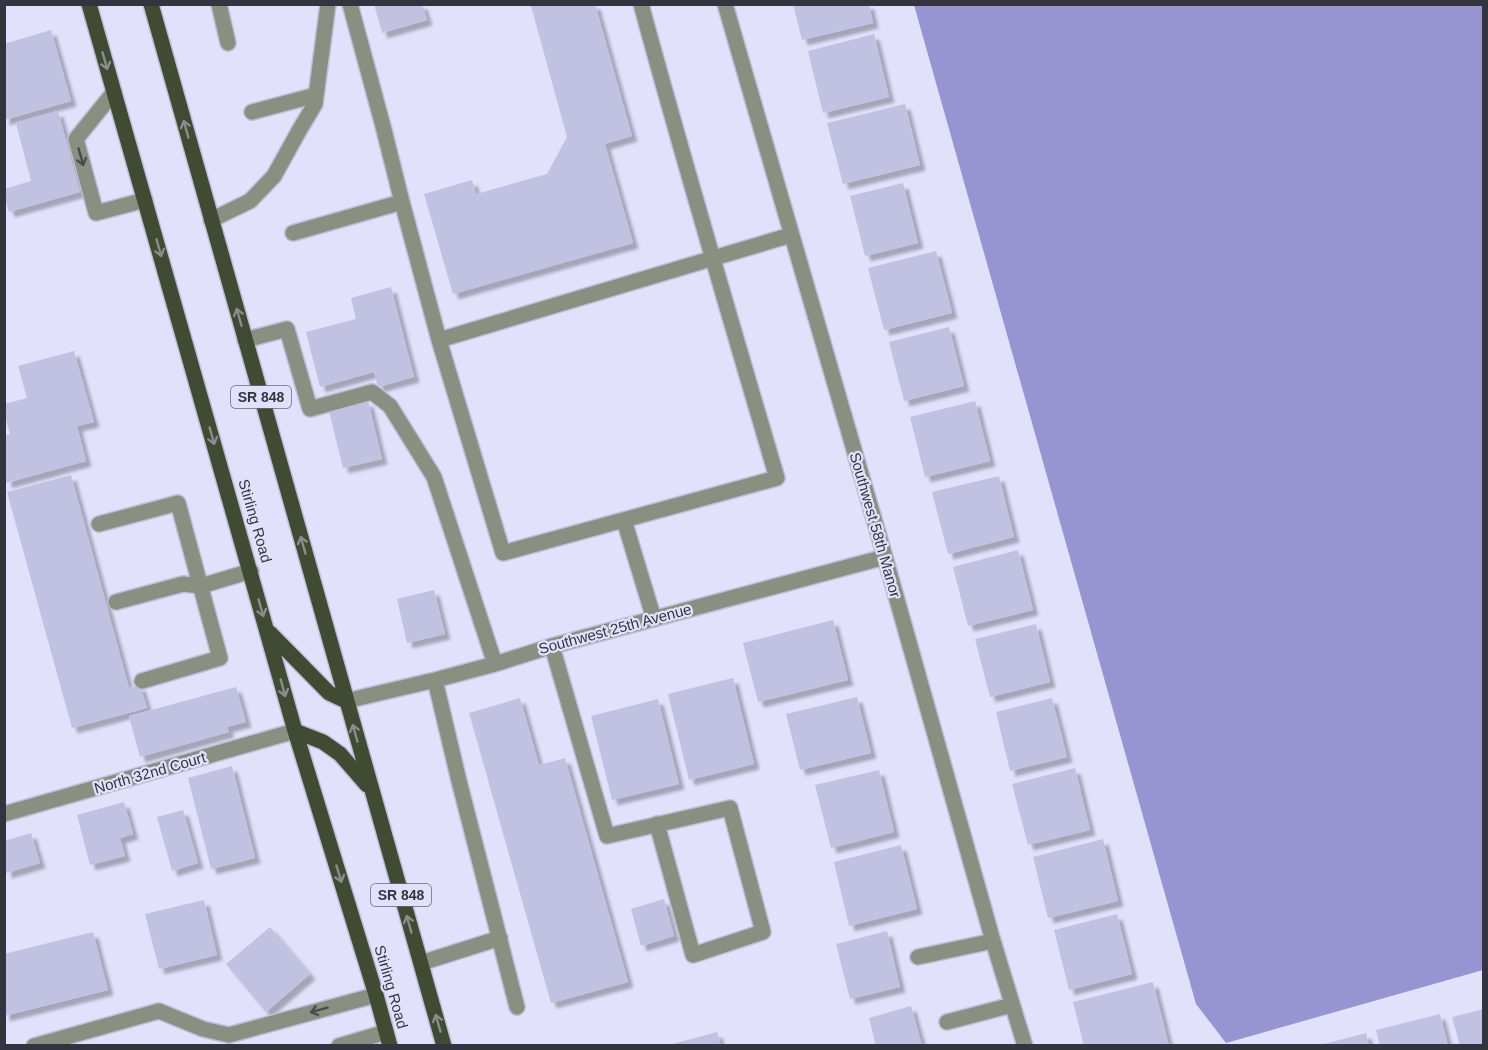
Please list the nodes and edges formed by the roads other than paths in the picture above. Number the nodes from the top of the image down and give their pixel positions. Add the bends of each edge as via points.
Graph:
1 (89, 4) edge
2 (151, 4) edge
3 (219, 4) edge
4 (328, 4) edge
5 (350, 4) edge
6 (641, 4) edge
7 (725, 4) edge
8 (228, 43) dead end
9 (114, 92) junction
10 (316, 95) junction
11 (252, 112) dead end
12 (145, 200) junction
13 (402, 202) junction
14 (211, 220) junction
15 (293, 233) dead end
16 (791, 235) junction
17 (712, 259) junction
18 (245, 340) junction
19 (439, 340) junction
20 (624, 520) junction
21 (99, 524) dead end
22 (885, 557) junction
23 (251, 571) junction
24 (201, 586) junction
25 (116, 602) dead end
26 (654, 619) junction
27 (268, 631) junction
28 (552, 646) junction
29 (495, 664) junction
30 (435, 680) junction
31 (141, 681) dead end
32 (346, 700) junction
33 (295, 731) junction
34 (371, 789) junction
35 (4, 814) edge
36 (657, 824) junction
37 (500, 938) junction
38 (993, 941) junction
39 (918, 957) dead end
40 (421, 963) junction
41 (376, 995) junction
42 (1012, 1005) junction
43 (517, 1007) dead end
44 (947, 1022) dead end
45 (388, 1039) edge
46 (230, 1040) edge
47 (34, 1046) edge
48 (339, 1046) edge
49 (444, 1046) edge
50 (1024, 1046) edge

1 -> 9 main road, Stirling Road / SR 848
14 -> 2 main road, SR 848
3 - 8 street
4 - 10 street
5 - 13 street
6 - 17 street
7 - 16 street, Southwest 58th Manor
9 - 12 main road, Stirling Road / SR 848
9 -> 12 street via 76,139 96,213
10 - 11 street
10 - 14 street via 315,104 274,176 250,201
12 -> 23 main road, Stirling Road / SR 848
13 - 15 street
13 - 19 street
18 -> 14 main road, SR 848
16 - 17 street
16 - 22 street, Southwest 58th Manor
17 - 19 street
17 - 20 street via 777,478
18 - 29 street via 287,329 310,409 372,392 390,406 434,477
32 -> 18 main road, SR 848
19 - 20 street via 503,553
20 - 26 street
21 - 24 street via 178,503
22 - 26 street, Southwest 25th Avenue
22 - 38 street, Southwest 58th Manor
23 - 24 street
23 -> 27 main road, Stirling Road / SR 848
24 - 25 street via 183,584
24 - 31 street via 220,658
26 - 28 street, Southwest 25th Avenue
27 - 32 main road via 329,693
27 -> 33 main road, Stirling Road / SR 848
28 - 29 street, Southwest 25th Avenue
28 - 36 street via 607,836
29 - 30 street, Southwest 25th Avenue
30 - 32 street, Southwest 25th Avenue
30 - 37 street
34 -> 32 main road, SR 848
33 - 34 main road via 340,754
33 - 35 street, North 32nd Court
33 -> 41 main road, Stirling Road / SR 848
40 -> 34 main road, SR 848
36 - 36 street via 730,808 764,932 693,955
37 - 40 street
37 - 43 street
38 - 39 street
38 - 42 street, Southwest 58th Manor
49 -> 40 main road, SR 848
41 - 45 main road, Stirling Road / SR 848
41 -> 46 street
42 - 44 street
42 - 50 street, Southwest 58th Manor
45 - 48 street
46 - 47 street via 159,1011

